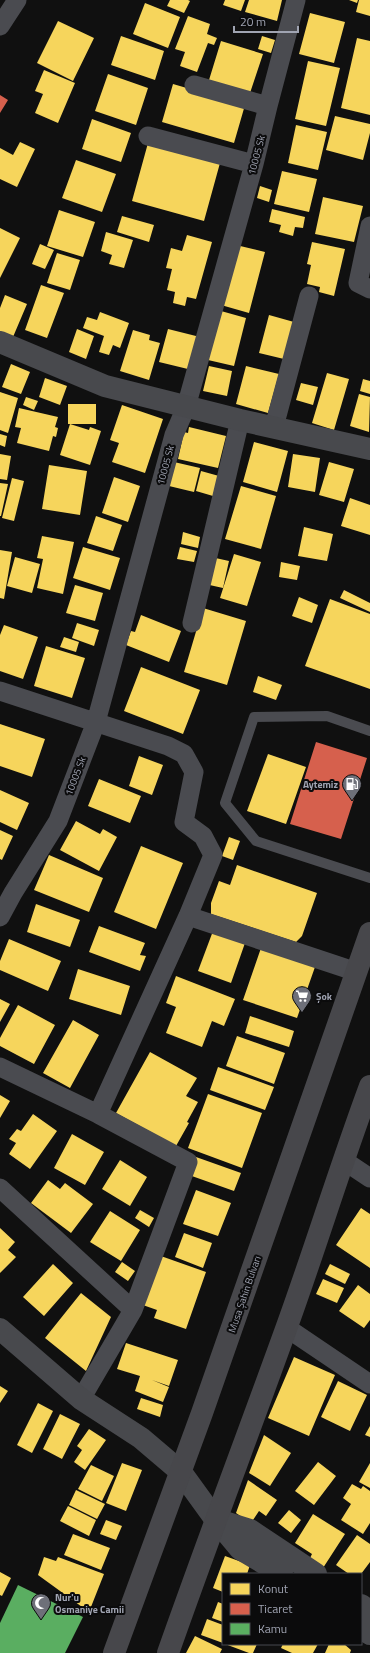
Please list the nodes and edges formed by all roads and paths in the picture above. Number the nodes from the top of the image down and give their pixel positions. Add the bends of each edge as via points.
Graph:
1 (17, 0) edge
2 (296, 0) edge
3 (0, 26) edge
4 (194, 85) dead end
5 (268, 106) junction
6 (148, 136) dead end
7 (254, 164) junction
8 (370, 226) edge
9 (370, 289) edge
10 (309, 296) dead end
11 (0, 342) edge
12 (186, 407) junction
13 (240, 420) junction
14 (274, 427) junction
15 (370, 449) edge
16 (192, 623) dead end
17 (0, 691) edge
18 (96, 722) junction
19 (370, 731) edge
20 (370, 878) edge
21 (6, 890) edge
22 (188, 916) junction
23 (0, 917) edge
24 (370, 933) edge
25 (357, 972) junction
26 (0, 1067) edge
27 (370, 1086) edge
28 (98, 1114) junction
29 (343, 1160) junction
30 (370, 1178) edge
31 (0, 1188) edge
32 (134, 1310) junction
33 (287, 1328) junction
34 (0, 1329) edge
35 (370, 1384) edge
36 (81, 1399) junction
37 (181, 1472) junction
38 (215, 1519) junction
39 (280, 1573) edge
40 (314, 1573) edge
41 (114, 1653) edge
42 (168, 1653) edge

1 - 3 street
2 - 5 street, 10005 Sk
4 - 5 street
5 - 7 street, 10005 Sk
6 - 7 street
7 - 12 street, 10005 Sk
8 - 9 street via 358,283
10 - 14 street
11 - 12 street via 105,386
12 - 13 street
12 - 18 street, 10005 Sk via 174,435
13 - 14 street
13 - 16 street
14 - 15 street
17 - 18 street
18 - 21 street, 10005 Sk via 58,821
18 - 22 street via 168,746 184,754 194,772 184,822 202,836 213,855
19 - 20 lane via 326,716 254,716 225,803 256,841
21 - 23 street, 10005 Sk
22 - 25 street
22 - 28 street
24 - 25 main road, Musa Şahin Bulvarı
25 - 37 main road, Musa Şahin Bulvarı
26 - 28 street
27 - 29 main road
28 - 32 street via 188,1162
29 - 30 street
29 - 33 main road
31 - 32 street
32 - 36 street
33 - 35 street
33 - 38 main road
34 - 36 street
36 - 37 street via 141,1438
37 - 38 street
37 - 41 main road, Musa Şahin Bulvarı
38 - 39 street via 240,1549
38 - 40 street via 250,1530
38 - 42 main road

